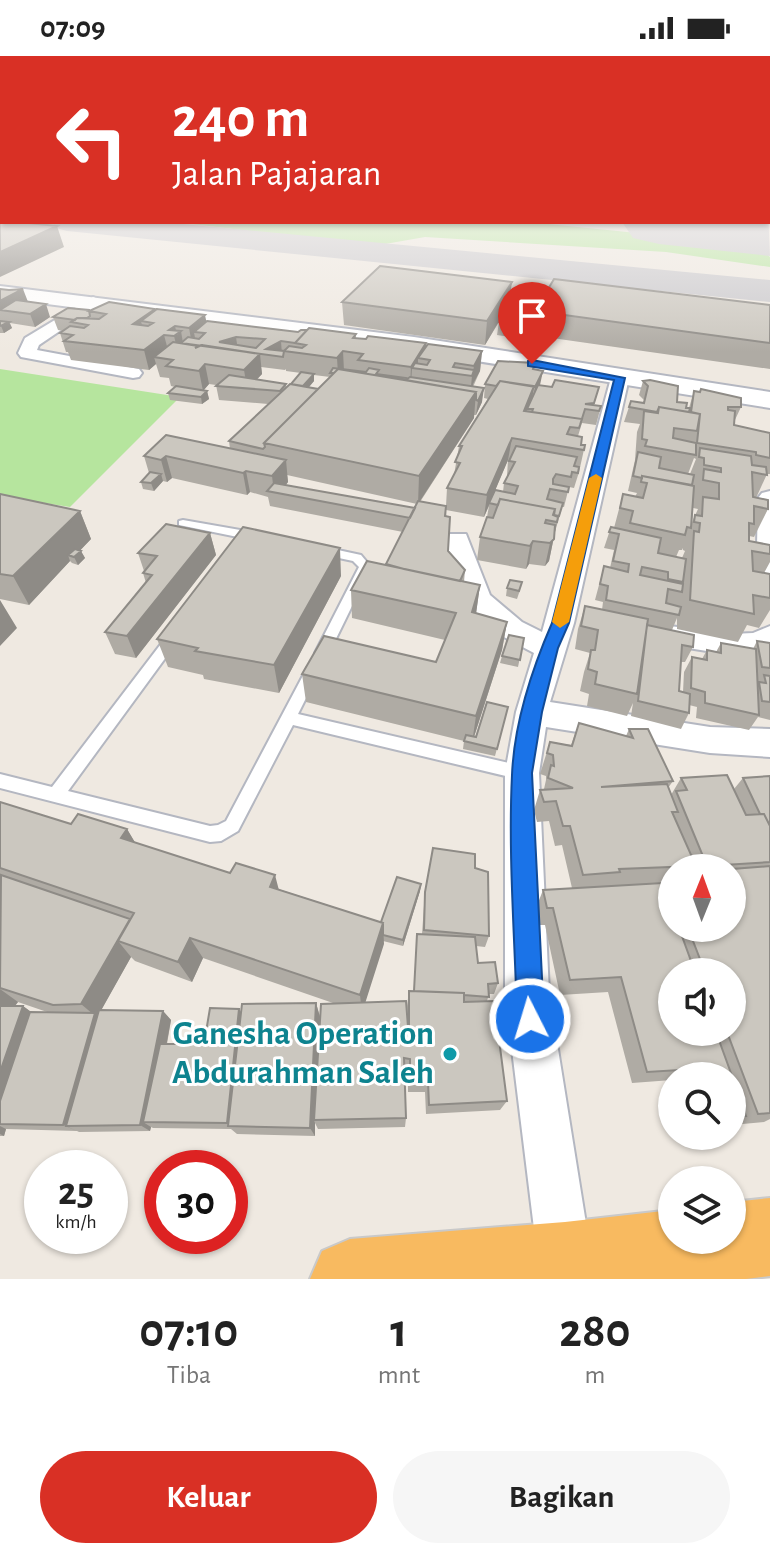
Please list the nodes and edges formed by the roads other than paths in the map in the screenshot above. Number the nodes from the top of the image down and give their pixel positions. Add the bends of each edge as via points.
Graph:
1 (0, 292) edge
2 (93, 302) junction
3 (133, 373) dead end
4 (620, 378) junction
5 (770, 400) edge
6 (770, 498) edge
7 (183, 523) dead end
8 (264, 539) edge
9 (457, 539) dead end
10 (310, 548) edge
11 (770, 594) edge
12 (184, 622) edge
13 (621, 630) edge
14 (567, 632) junction
15 (770, 636) edge
16 (532, 712) junction
17 (289, 718) junction
18 (770, 743) edge
19 (522, 773) junction
20 (0, 781) edge
21 (55, 795) junction
22 (770, 1237) edge
23 (565, 1262) junction
24 (350, 1279) edge

1 - 2 main road
2 - 3 street via 23,341 27,353
2 - 4 main road via 414,344
4 - 5 main road
4 - 14 street
6 - 11 street
7 - 8 lane via 244,542
9 - 14 street via 478,600 512,629
10 - 17 lane via 357,558 365,567
12 - 21 lane
13 - 15 street via 742,645 762,643
14 - 16 street
16 - 18 street via 710,740
16 - 19 street
17 - 19 lane
17 - 21 lane via 232,826 221,833
19 - 23 street via 527,993
20 - 21 lane
22 - 23 highway
23 - 24 highway

